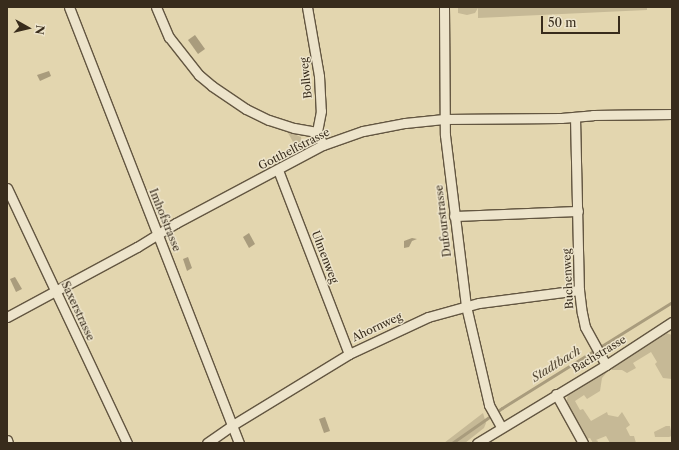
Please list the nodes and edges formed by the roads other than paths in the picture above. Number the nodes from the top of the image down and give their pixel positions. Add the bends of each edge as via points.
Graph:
1 (69, 7) edge
2 (156, 7) edge
3 (307, 7) edge
4 (444, 7) edge
5 (672, 114) edge
6 (575, 116) junction
7 (444, 119) junction
8 (317, 132) junction
9 (323, 145) junction
10 (278, 170) junction
11 (7, 188) edge
12 (578, 211) junction
13 (454, 216) junction
14 (158, 234) junction
15 (579, 290) junction
16 (56, 291) junction
17 (466, 306) junction
18 (7, 317) edge
19 (672, 322) edge
20 (349, 354) junction
21 (604, 362) junction
22 (556, 394) junction
23 (231, 426) junction
24 (501, 427) junction
25 (7, 440) edge
26 (8, 443) edge
27 (127, 443) edge
28 (207, 443) edge
29 (239, 443) edge
30 (477, 443) edge
31 (583, 443) edge

1 - 14 street, Imhofstrasse
2 - 8 street via 169,37 199,75 212,86 246,109 269,120
3 - 8 street, Bollweg via 319,76 321,111
4 - 7 street, Dufourstrasse
5 - 6 street, Gotthelfstrasse
6 - 7 street, Gotthelfstrasse
6 - 12 street, Buchenweg
7 - 9 street, Gotthelfstrasse via 363,131
7 - 13 street, Dufourstrasse
8 - 9 street
9 - 10 street, Gotthelfstrasse
10 - 14 street, Gotthelfstrasse
10 - 20 street, Ulmenweg
11 - 16 street, Saxerstrasse
12 - 13 street
12 - 15 street, Buchenweg
13 - 17 street, Dufourstrasse
14 - 16 street, Gotthelfstrasse
14 - 23 street, Imhofstrasse
15 - 17 street, Ahornweg via 528,295
15 - 21 street, Buchenweg via 585,326
16 - 18 street, Gotthelfstrasse
16 - 27 street, Saxerstrasse
17 - 20 street, Ahornweg via 428,317
17 - 24 street, Dufourstrasse via 489,405
19 - 21 street, Bachstrasse
20 - 23 street, Ahornweg
21 - 22 street, Bachstrasse
22 - 24 street, Bachstrasse
22 - 31 street
23 - 28 street, Ahornweg
23 - 29 street, Imhofstrasse
24 - 30 street, Bachstrasse
25 - 26 street

